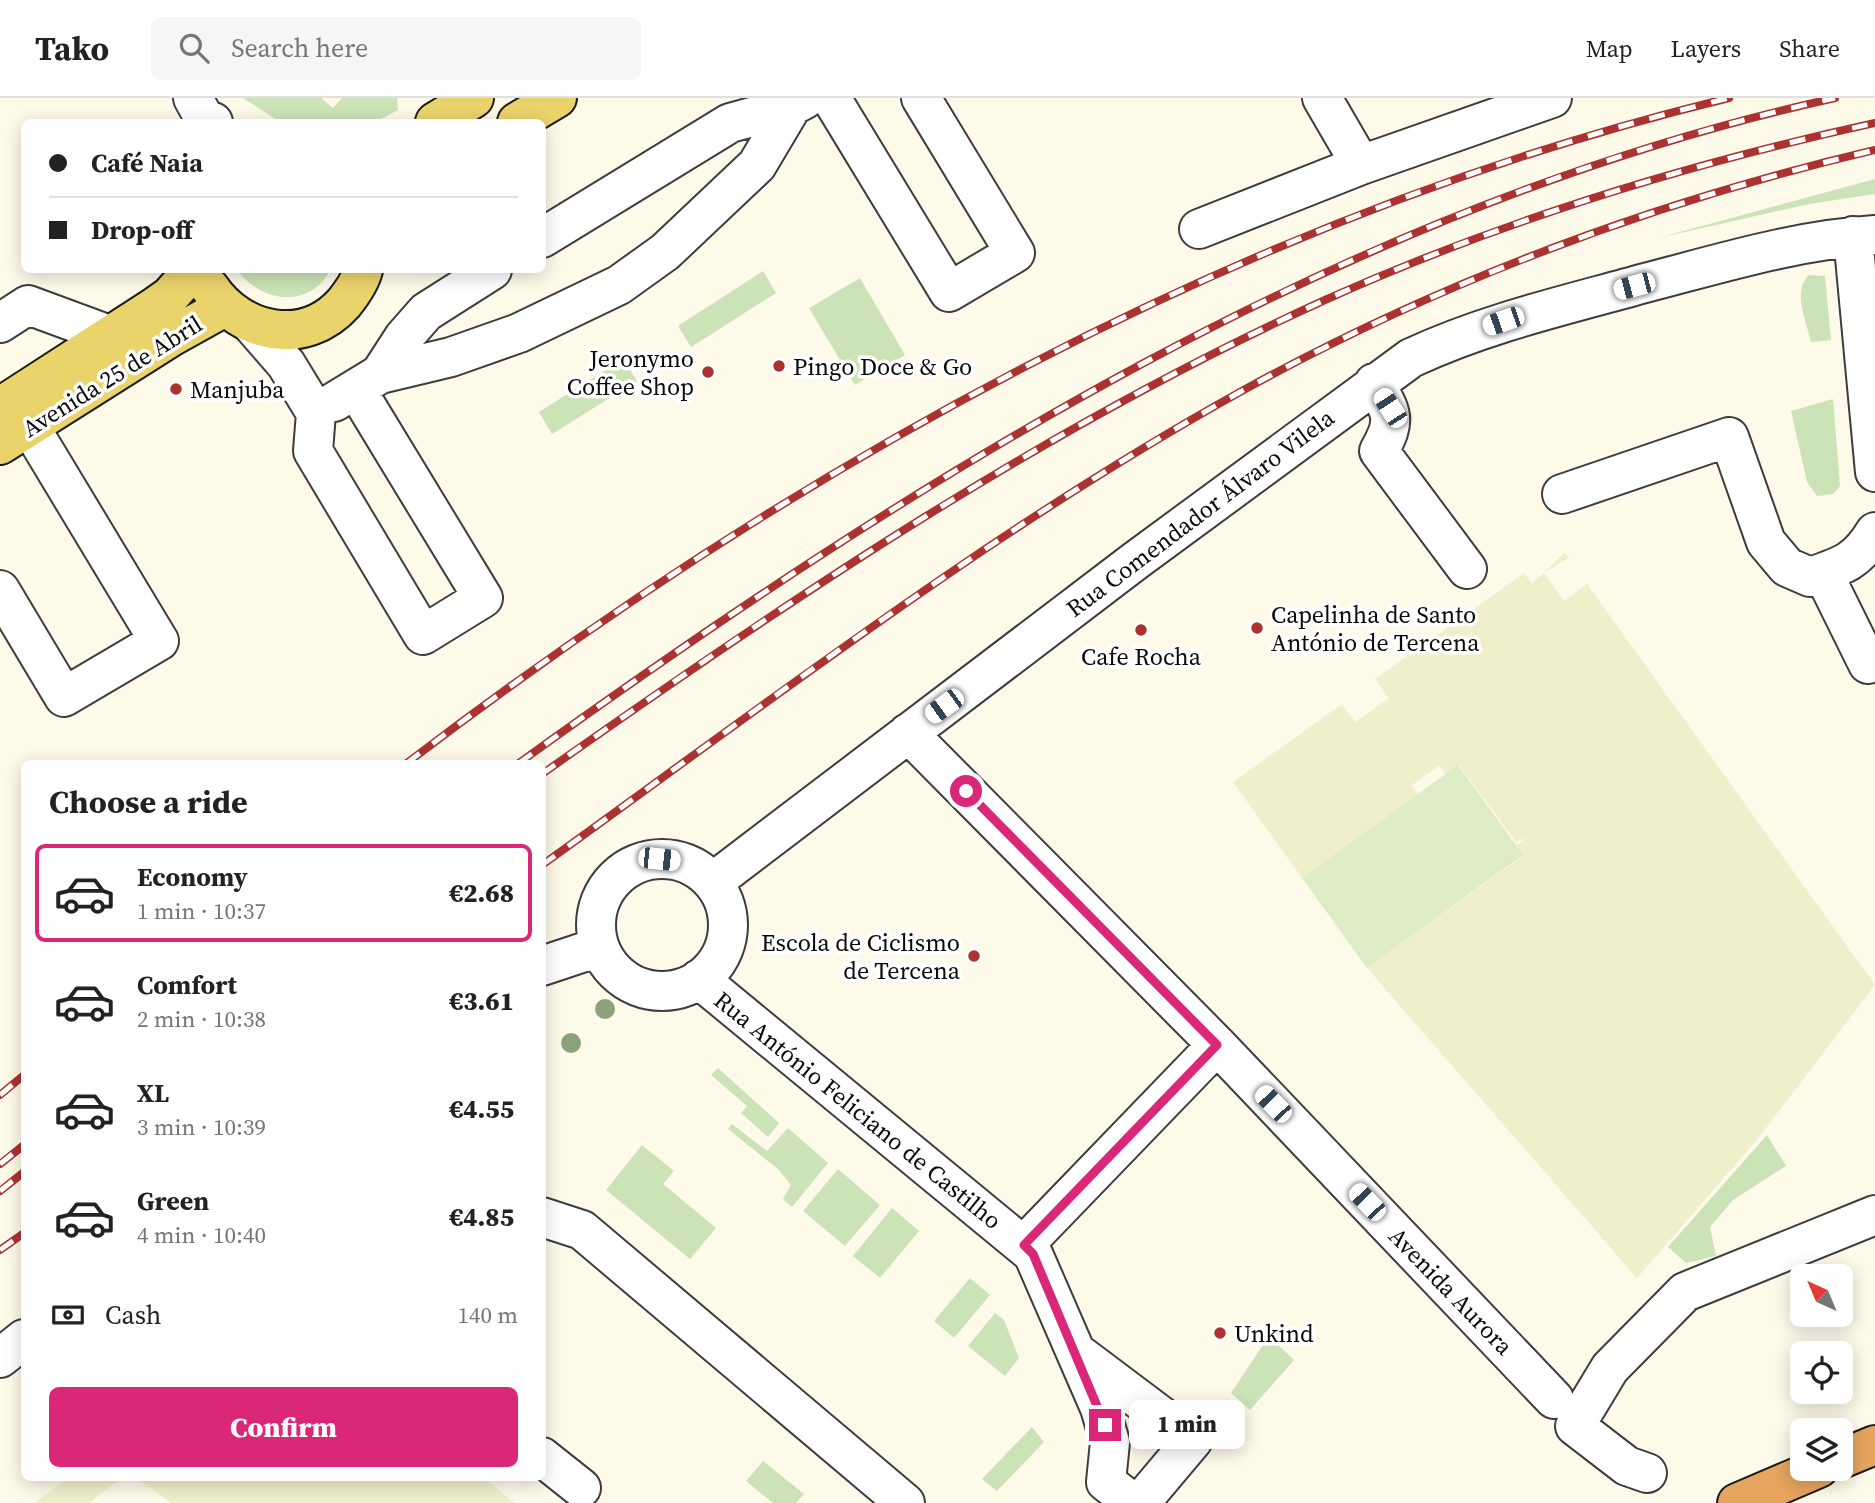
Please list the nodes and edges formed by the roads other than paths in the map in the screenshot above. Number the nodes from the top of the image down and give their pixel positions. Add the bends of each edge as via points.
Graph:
1 (474, 98) edge
2 (557, 98) edge
3 (831, 98) edge
4 (921, 98) edge
5 (1322, 98) edge
6 (1552, 98) edge
7 (799, 102) edge
8 (440, 119) edge
9 (522, 119) edge
10 (1361, 165) junction
11 (1199, 229) dead end
12 (1864, 235) edge
13 (546, 236) edge
14 (190, 273) edge
15 (204, 273) edge
16 (361, 273) edge
17 (487, 273) edge
18 (238, 316) junction
19 (0, 323) edge
20 (112, 336) junction
21 (368, 381) junction
22 (1374, 383) junction
23 (316, 413) junction
24 (10, 426) edge
25 (1875, 472) edge
26 (1562, 494) dead end
27 (1875, 533) edge
28 (1466, 569) dead end
29 (1823, 573) junction
30 (0, 590) edge
31 (1868, 664) dead end
32 (908, 733) junction
33 (713, 882) junction
34 (600, 947) junction
35 (546, 965) edge
36 (699, 979) junction
37 (1217, 1045) junction
38 (1875, 1215) edge
39 (546, 1218) edge
40 (1024, 1245) junction
41 (21, 1341) edge
42 (1075, 1351) junction
43 (0, 1357) edge
44 (1554, 1399) dead end
45 (1875, 1444) edge
46 (1853, 1454) edge
47 (546, 1460) edge
48 (1647, 1473) dead end
49 (1790, 1480) edge
50 (581, 1488) dead end
51 (1110, 1496) edge
52 (905, 1503) edge
53 (1140, 1503) edge
54 (1737, 1503) edge

1 - 8 main road
2 - 9 main road
3 - 4 street via 949,292 1015,253
5 - 10 street
6 - 10 street
7 - 13 street via 730,123
7 - 21 street via 757,165 665,251 619,285 519,333
10 - 11 street
12 - 22 street, Rua Comendador Álvaro Vilela via 1792,245 1503,321 1451,339
12 - 25 street
14 - 20 main road, Avenida 25 de Abril via 170,296
15 - 18 main road via 210,289
16 - 18 main road via 351,295 336,312 317,323 296,330 274,330
17 - 21 street via 426,312
18 - 23 street via 286,364
18 - 24 main road, Avenida 25 de Abril via 171,337
19 - 20 street via 28,305
20 - 24 main road, Avenida 25 de Abril
21 - 23 street
21 - 23 street via 483,598 423,635 313,451
22 - 28 street via 1390,408 1392,429 1379,451
22 - 32 street, Rua Comendador Álvaro Vilela
24 - 30 street via 159,641 64,697
26 - 29 street via 1729,437 1766,542 1787,566 1811,577
27 - 29 street via 1862,553
29 - 31 street
32 - 33 street, Rua Comendador Álvaro Vilela
32 - 37 street, Avenida Aurora
33 - 34 street via 679,861 638,863 621,873 602,898 595,927
33 - 36 street via 724,901 728,923 719,954
34 - 35 street
34 - 36 street via 609,965 641,988 681,988
36 - 40 street, Rua António Feliciano de Castilho
37 - 40 street
37 - 44 street, Avenida Aurora
38 - 48 street via 1685,1292 1610,1368 1575,1426 1627,1466
39 - 52 street via 582,1230
40 - 42 street, Rua António Feliciano de Castilho via 1033,1254
41 - 43 street
42 - 51 street, Rua António Feliciano de Castilho via 1110,1442
42 - 53 street via 1193,1440
45 - 46 highway
47 - 50 street
49 - 54 highway

